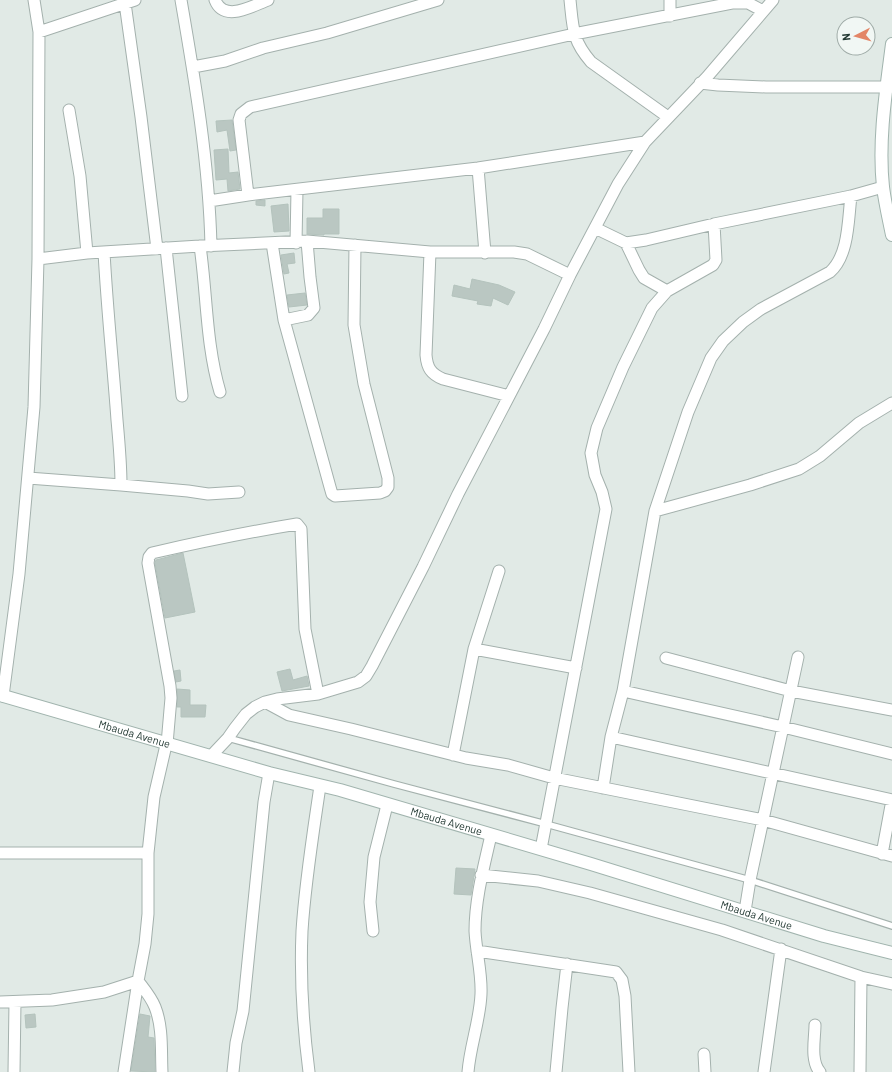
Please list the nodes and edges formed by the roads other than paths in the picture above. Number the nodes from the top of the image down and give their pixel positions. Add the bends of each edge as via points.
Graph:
1 (34, 0) edge
2 (181, 0) edge
3 (216, 0) edge
4 (268, 0) edge
5 (438, 0) edge
6 (570, 0) edge
7 (670, 0) edge
8 (773, 0) edge
9 (121, 2) edge
10 (764, 11) junction
11 (670, 16) junction
12 (40, 32) junction
13 (574, 34) junction
14 (892, 44) edge
15 (193, 67) junction
16 (700, 83) junction
17 (889, 87) edge
18 (69, 110) dead end
19 (668, 118) junction
20 (645, 142) junction
21 (478, 168) junction
22 (883, 186) junction
23 (297, 190) junction
24 (248, 195) junction
25 (851, 196) junction
26 (209, 201) junction
27 (889, 208) edge
28 (714, 224) junction
29 (595, 228) junction
30 (892, 235) edge
31 (302, 242) junction
32 (272, 243) junction
33 (626, 243) junction
34 (355, 245) junction
35 (205, 246) junction
36 (162, 249) junction
37 (104, 252) junction
38 (430, 252) junction
39 (87, 253) junction
40 (485, 253) junction
41 (38, 259) junction
42 (570, 275) junction
43 (667, 291) junction
44 (284, 320) junction
45 (220, 392) dead end
46 (182, 396) dead end
47 (509, 396) junction
48 (892, 402) edge
49 (28, 478) junction
50 (121, 485) junction
51 (239, 492) dead end
52 (655, 511) junction
53 (499, 571) dead end
54 (474, 649) junction
55 (798, 657) dead end
56 (666, 658) dead end
57 (576, 668) junction
58 (623, 691) junction
59 (791, 691) junction
60 (318, 694) junction
61 (2, 695) edge
62 (265, 702) junction
63 (892, 710) edge
64 (783, 727) junction
65 (611, 737) junction
66 (228, 738) junction
67 (167, 744) junction
68 (892, 754) edge
69 (453, 755) junction
70 (211, 756) junction
71 (269, 773) junction
72 (773, 774) junction
73 (554, 778) junction
74 (320, 786) junction
75 (603, 788) junction
76 (892, 800) edge
77 (387, 805) junction
78 (762, 820) junction
79 (546, 824) junction
80 (491, 835) junction
81 (541, 849) junction
82 (0, 853) edge
83 (148, 854) junction
84 (887, 855) edge
85 (481, 875) junction
86 (750, 880) junction
87 (745, 911) junction
88 (892, 926) edge
89 (373, 931) dead end
90 (781, 949) junction
91 (477, 951) junction
92 (892, 953) edge
93 (568, 964) junction
94 (861, 977) junction
95 (138, 981) junction
96 (892, 984) edge
97 (0, 1002) edge
98 (15, 1002) junction
99 (815, 1025) dead end
100 (704, 1054) dead end
101 (14, 1072) edge
102 (124, 1072) edge
103 (162, 1072) edge
104 (233, 1072) edge
105 (309, 1072) edge
106 (468, 1072) edge
107 (556, 1072) edge
108 (629, 1072) edge
109 (705, 1072) edge
110 (764, 1072) edge
111 (820, 1072) edge
112 (860, 1072) edge

1 - 12 street
2 - 15 street
3 - 4 street via 225,12 237,11
5 - 15 street via 327,33
6 - 13 street
7 - 11 street
8 - 10 street
9 - 12 street
9 - 36 street
10 - 11 street via 741,2
10 - 16 street
11 - 13 street
12 - 41 street
13 - 19 street via 591,62
13 - 24 street via 250,107 241,114 239,120
14 - 17 street
15 - 26 street
16 - 17 street via 718,86
16 - 19 street
17 - 22 street via 883,121
18 - 39 street via 80,176
19 - 20 street
20 - 21 street
20 - 29 street via 618,184
21 - 23 street
21 - 40 street
22 - 25 street
22 - 27 street
23 - 24 street
23 - 31 street
24 - 26 street
25 - 28 street
25 - 52 street via 844,248 836,266 830,272 784,295 743,322 723,341 711,358 688,412
26 - 35 street
27 - 30 street
28 - 33 street
28 - 43 street via 716,260 713,265
29 - 33 street
29 - 42 street
31 - 32 street
31 - 34 street
31 - 44 street via 314,308 308,316
32 - 35 street
32 - 44 street
33 - 43 street via 644,278
34 - 38 street
34 - 44 street via 354,325 364,384 388,478 388,487 385,491 335,496 332,494
35 - 36 street
35 - 45 street via 211,350
36 - 37 street
36 - 46 street
37 - 39 street
37 - 50 street
38 - 40 street
38 - 47 street via 426,355 430,370 435,376 443,379
39 - 41 street
40 - 42 street via 527,254
41 - 49 street via 34,407
42 - 47 street
43 - 57 street via 652,308 597,428 591,453 606,509
47 - 60 street via 366,676 358,682
48 - 52 street via 859,422 820,456 799,469
49 - 50 street
49 - 61 street via 19,574
50 - 51 street via 208,494
52 - 58 street
53 - 54 street
54 - 57 street
54 - 69 street
55 - 59 street
56 - 59 street
57 - 73 street
58 - 64 street
58 - 65 street
59 - 63 street
59 - 64 street
60 - 62 street
60 - 67 street via 305,630 301,529 298,525 152,553 148,563 171,698
61 - 67 street, Mbauda Avenue
62 - 66 street via 246,714
62 - 69 street via 289,715
64 - 68 street
64 - 72 street
65 - 72 street
65 - 75 street
66 - 70 street
66 - 79 lane
67 - 70 street, Mbauda Avenue
67 - 83 street via 154,797
69 - 73 street via 508,765
70 - 71 street, Mbauda Avenue
71 - 74 street, Mbauda Avenue
71 - 104 street via 243,1011
72 - 76 street
72 - 78 street
73 - 75 street
73 - 79 street
74 - 77 street, Mbauda Avenue
74 - 105 street via 302,930 301,963
75 - 78 street
76 - 84 street
77 - 80 street, Mbauda Avenue
77 - 89 street via 374,857 370,902
78 - 84 street
78 - 86 street
79 - 81 street
79 - 86 lane
80 - 81 street, Mbauda Avenue
80 - 85 street
81 - 87 street, Mbauda Avenue
82 - 83 street
83 - 95 street via 148,914
85 - 90 street via 538,881 590,893
85 - 91 street via 475,921
86 - 87 street
86 - 88 lane
87 - 92 street, Mbauda Avenue via 824,936
90 - 94 street
90 - 110 street
91 - 93 street
91 - 106 street via 481,1005 472,1040
93 - 107 street
93 - 108 street via 616,972 622,980
94 - 96 street
94 - 112 street
95 - 98 street via 104,992 52,1000
95 - 102 street
95 - 103 street via 155,1007
97 - 98 street
98 - 101 street
99 - 111 street via 814,1058
100 - 109 street

